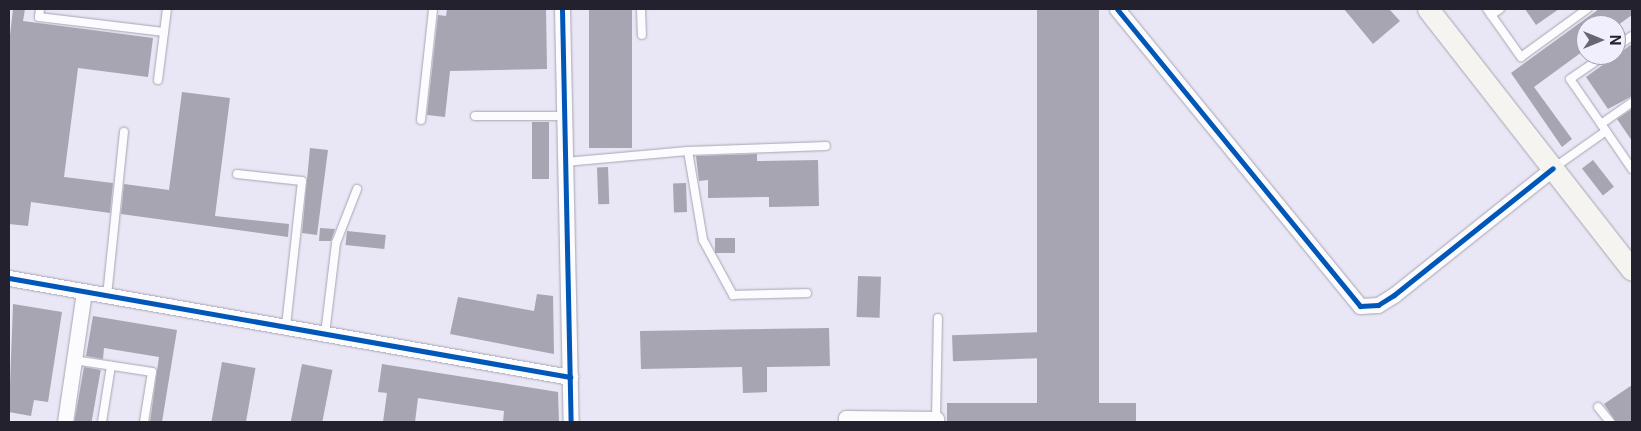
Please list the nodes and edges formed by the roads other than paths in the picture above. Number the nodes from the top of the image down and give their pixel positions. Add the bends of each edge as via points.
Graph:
1 (40, 9) edge
2 (167, 9) edge
3 (433, 9) edge
4 (562, 9) edge
5 (641, 9) edge
6 (1118, 9) edge
7 (1428, 9) edge
8 (1500, 9) edge
9 (1588, 9) edge
10 (1489, 12) edge
11 (164, 32) junction
12 (642, 36) dead end
13 (1590, 65) edge
14 (158, 80) dead end
15 (1632, 102) edge
16 (475, 116) dead end
17 (565, 116) junction
18 (421, 120) dead end
19 (1601, 124) junction
20 (1606, 131) junction
21 (124, 132) dead end
22 (826, 146) dead end
23 (688, 151) junction
24 (566, 162) junction
25 (1553, 168) junction
26 (1632, 169) edge
27 (237, 174) dead end
28 (356, 189) dead end
29 (1632, 270) edge
30 (9, 278) edge
31 (84, 292) junction
32 (807, 293) dead end
33 (107, 296) junction
34 (938, 318) dead end
35 (286, 328) junction
36 (326, 334) junction
37 (74, 360) junction
38 (111, 366) junction
39 (570, 377) junction
40 (1598, 407) dead end
41 (936, 420) edge
42 (65, 422) edge
43 (102, 422) edge
44 (144, 422) edge
45 (571, 422) edge
46 (846, 422) edge
47 (1610, 422) edge

1 - 11 lane via 39,17
2 - 11 lane
3 - 18 lane
4 - 17 street
5 - 12 lane
6 - 25 street via 1360,306 1378,305 1394,295
7 - 25 street
8 - 10 lane
9 - 10 lane via 1521,57
11 - 14 lane
13 - 19 lane via 1570,79
15 - 19 lane
16 - 17 lane
17 - 24 street
19 - 20 lane
20 - 25 lane
20 - 26 lane
21 - 33 lane
22 - 23 lane
23 - 24 lane
23 - 32 lane via 703,240 733,295
24 - 39 street
25 - 29 street
27 - 35 lane via 302,181
28 - 36 lane via 336,243
30 - 31 street
31 - 33 street
31 - 37 street
33 - 35 street
34 - 41 lane
35 - 36 street
36 - 39 street
37 - 38 lane
37 - 42 street
38 - 43 lane
38 - 44 lane via 152,372
39 - 45 street
40 - 47 lane
41 - 46 street via 846,418

